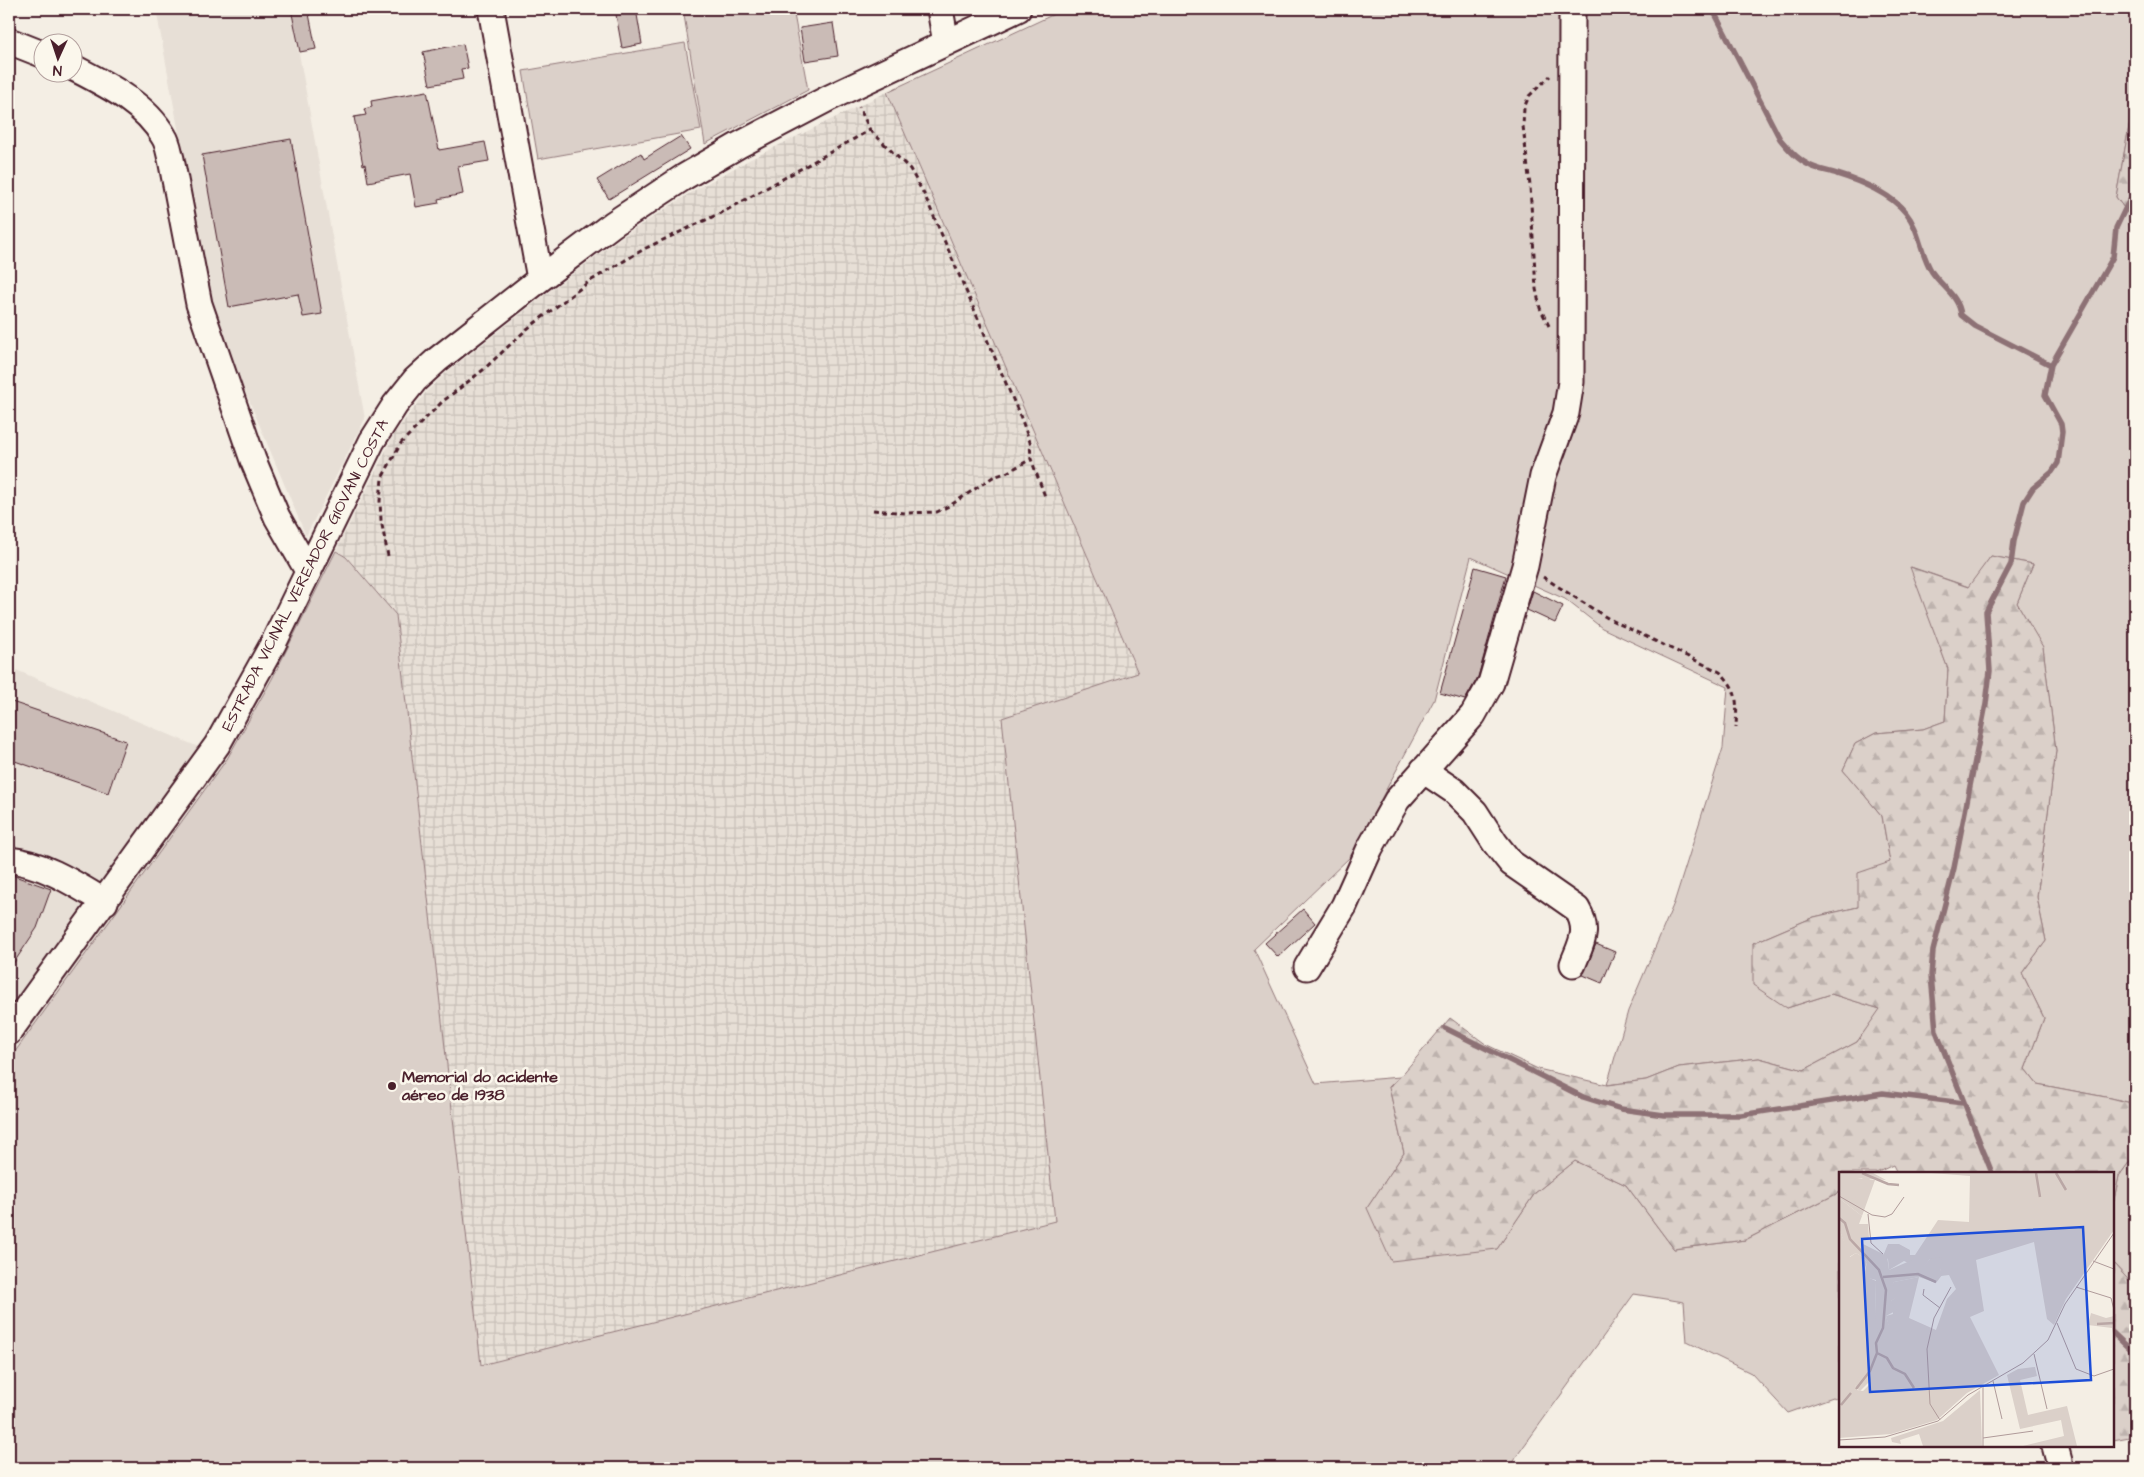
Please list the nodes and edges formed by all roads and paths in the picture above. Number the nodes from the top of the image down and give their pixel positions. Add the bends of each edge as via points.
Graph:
1 (491, 9) edge
2 (940, 9) edge
3 (1018, 9) edge
4 (1572, 9) edge
5 (9, 40) edge
6 (946, 43) junction
7 (32, 50) edge
8 (1552, 67) dead end
9 (82, 72) edge
10 (858, 84) junction
11 (870, 130) junction
12 (540, 278) junction
13 (1552, 329) dead end
14 (1032, 459) junction
15 (1046, 499) dead end
16 (874, 510) dead end
17 (388, 556) dead end
18 (1525, 566) junction
19 (308, 571) junction
20 (1736, 728) dead end
21 (1423, 770) junction
22 (9, 860) edge
23 (105, 902) junction
24 (1573, 964) dead end
25 (1307, 967) dead end
26 (9, 1032) edge
27 (2056, 1447) edge
28 (2058, 1468) edge

1 - 12 street
2 - 6 street
3 - 6 street, ESTRADA VICINAL VEREADOR GIOVANI COSTA
4 - 18 street via 1571,382 1566,413 1543,476
5 - 7 street
6 - 10 street, ESTRADA VICINAL VEREADOR GIOVANI COSTA
8 - 13 path via 1550,77 1529,96 1524,108 1523,126 1536,289 1540,308
9 - 19 street via 134,104 164,138 171,159 199,304 253,460 277,517
10 - 11 path via 858,106
10 - 12 street, ESTRADA VICINAL VEREADOR GIOVANI COSTA via 738,145 684,177
11 - 14 path via 910,170 920,187 1021,418
11 - 17 path via 727,210 646,248 590,280 527,328 483,370 442,402 401,443 382,478 381,520
12 - 19 street, ESTRADA VICINAL VEREADOR GIOVANI COSTA via 437,360 395,405 372,441
14 - 15 path
14 - 16 path via 993,477 937,512
18 - 20 path via 1609,619 1720,672 1731,683 1736,702
18 - 21 street via 1491,682 1473,715
19 - 23 street, ESTRADA VICINAL VEREADOR GIOVANI COSTA via 262,665 217,745
21 - 24 street via 1454,791 1475,812 1511,863 1577,910 1584,920 1584,935
21 - 25 street via 1398,800 1370,848 1344,906
22 - 23 street via 26,862 68,880
23 - 26 street, ESTRADA VICINAL VEREADOR GIOVANI COSTA
27 - 28 street

